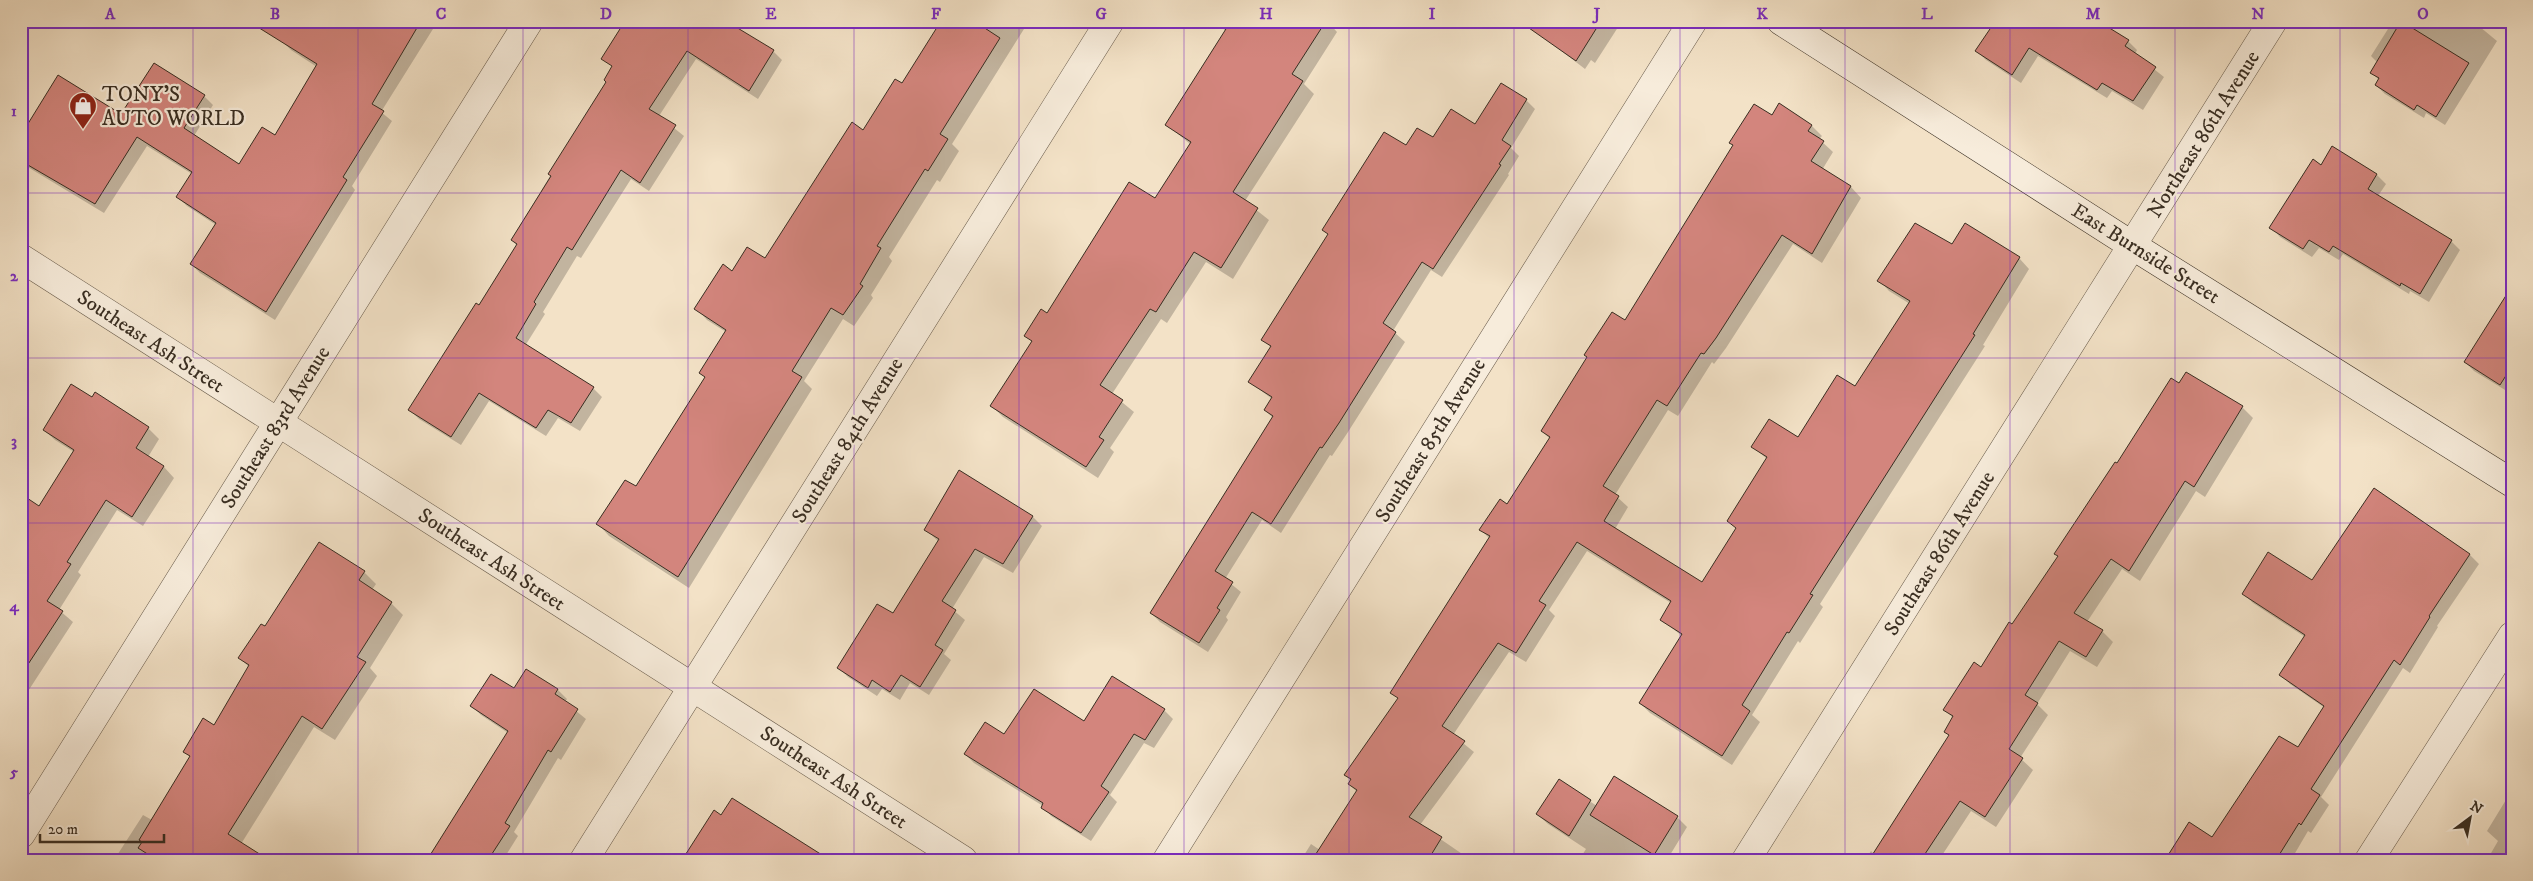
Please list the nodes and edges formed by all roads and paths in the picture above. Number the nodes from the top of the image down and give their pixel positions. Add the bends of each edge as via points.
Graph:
1 (530, 21) edge
2 (1110, 21) edge
3 (1693, 21) edge
4 (1781, 21) edge
5 (2273, 21) edge
6 (2133, 246) junction
7 (21, 258) edge
8 (278, 422) junction
9 (2512, 483) edge
10 (2512, 636) edge
11 (692, 687) junction
12 (21, 834) edge
13 (584, 860) edge
14 (963, 860) edge
15 (1166, 860) edge
16 (1746, 860) edge
17 (2369, 860) edge

1 - 8 street, Southeast 83rd Avenue
2 - 11 street, Southeast 84th Avenue
3 - 15 street, Southeast 85th Avenue
4 - 6 street, East Burnside Street
5 - 6 street, Northeast 86th Avenue
6 - 9 street, East Burnside Street
6 - 16 street, Southeast 86th Avenue
7 - 8 street, Southeast Ash Street
8 - 11 street, Southeast Ash Street
8 - 12 street, Southeast 83rd Avenue
10 - 17 street
11 - 13 street, Southeast 84th Avenue
11 - 14 street, Southeast Ash Street

